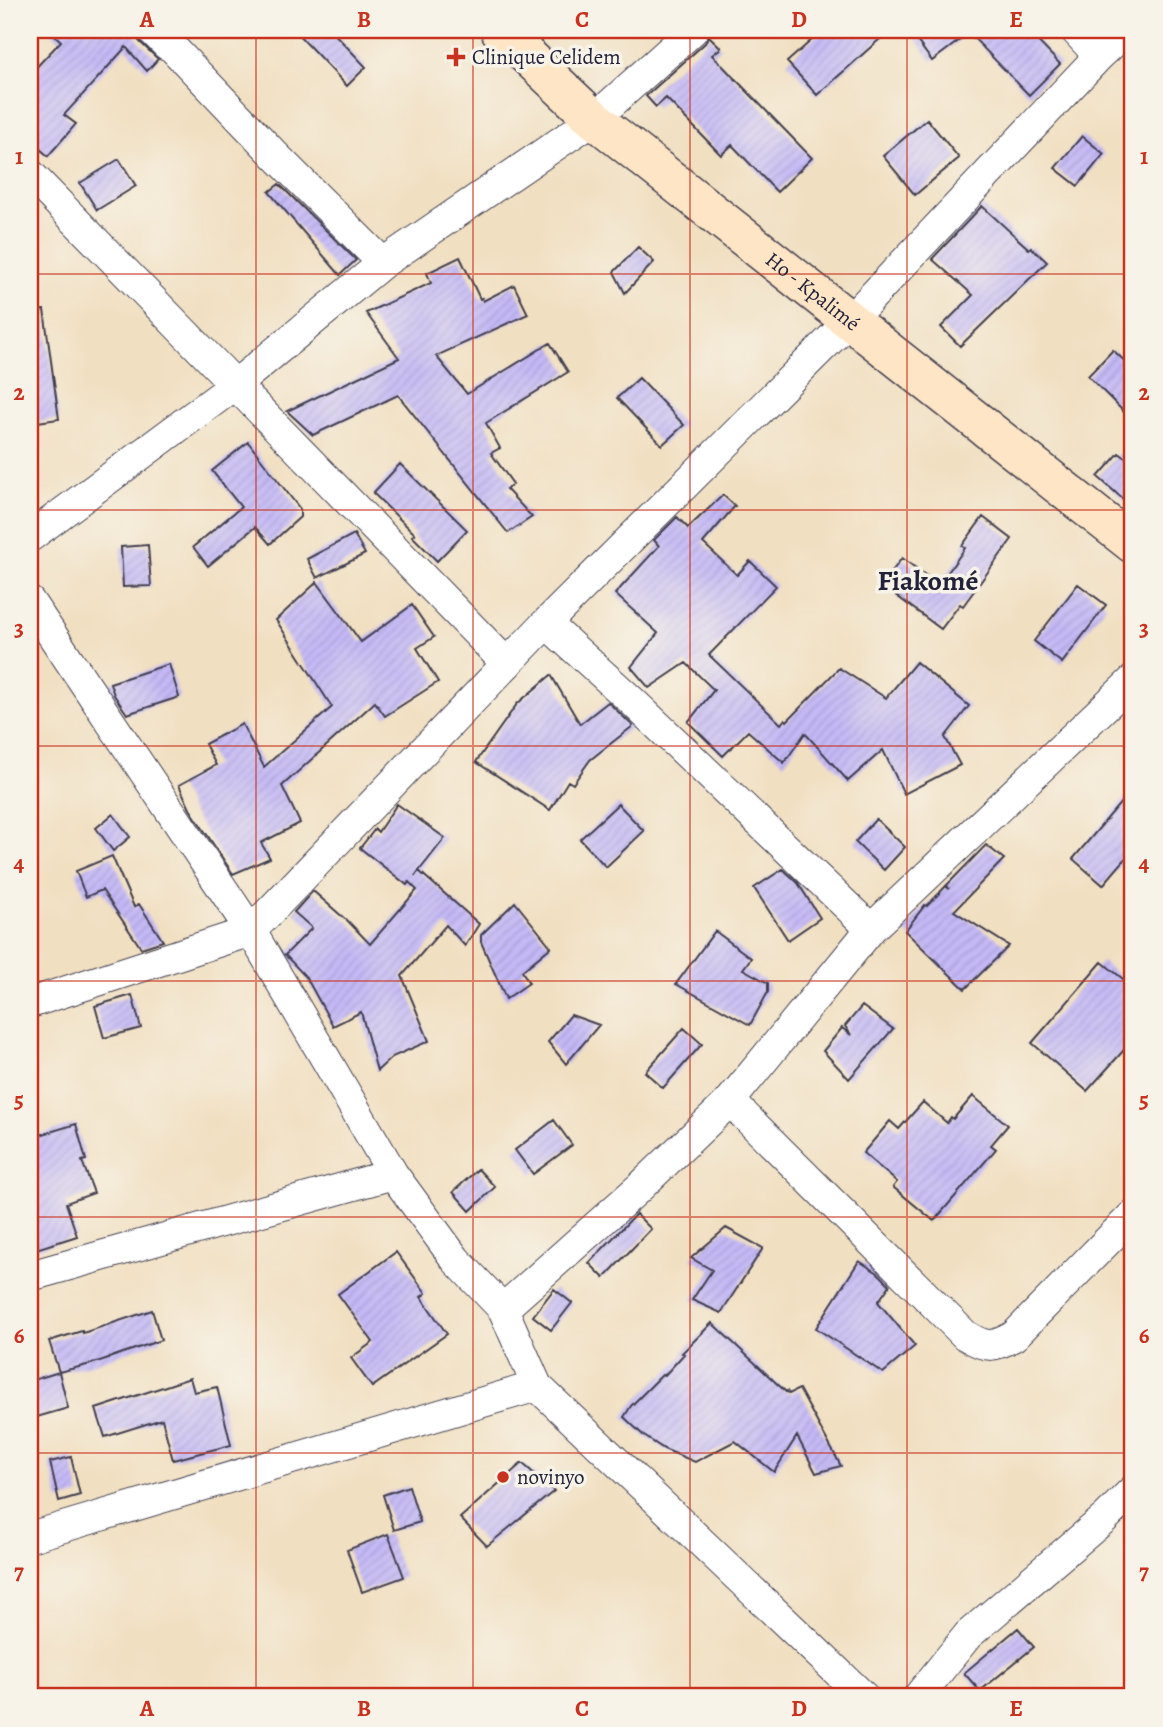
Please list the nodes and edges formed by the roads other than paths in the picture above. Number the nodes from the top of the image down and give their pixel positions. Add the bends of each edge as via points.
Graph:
1 (152, 30) edge
2 (500, 30) edge
3 (693, 30) edge
4 (1075, 30) edge
5 (1127, 30) edge
6 (1099, 56) junction
7 (594, 119) junction
8 (30, 174) edge
9 (383, 263) junction
10 (849, 321) junction
11 (235, 385) junction
12 (30, 537) edge
13 (1133, 544) edge
14 (30, 602) edge
15 (546, 624) junction
16 (507, 664) junction
17 (1133, 680) edge
18 (871, 929) junction
19 (251, 931) junction
20 (30, 1003) edge
21 (730, 1101) junction
22 (393, 1174) junction
23 (1133, 1215) edge
24 (30, 1276) edge
25 (503, 1309) junction
26 (537, 1386) junction
27 (1133, 1490) edge
28 (30, 1537) edge
29 (864, 1697) edge
30 (918, 1697) edge

1 - 9 street
2 - 7 main road, Ho - Kpalimé
3 - 7 street
4 - 6 street
5 - 6 street
6 - 10 street
7 - 9 street
7 - 10 main road, Ho - Kpalimé
8 - 11 street
9 - 11 street
10 - 13 main road, Ho - Kpalimé
10 - 15 street
11 - 12 street
11 - 16 street
14 - 19 street
15 - 16 street
15 - 18 street
16 - 19 street
17 - 18 street
18 - 21 street
19 - 20 street
19 - 22 street
21 - 23 street via 979,1344 1002,1343 1014,1335
21 - 25 street
22 - 24 street
22 - 25 street via 456,1260
25 - 26 street
26 - 28 street
26 - 29 street
27 - 30 street via 968,1635

